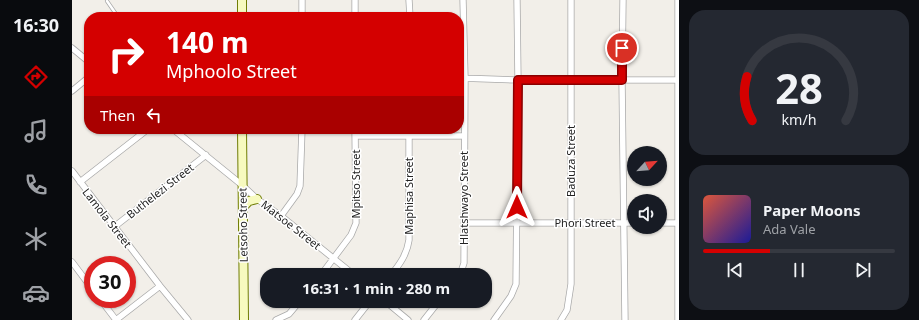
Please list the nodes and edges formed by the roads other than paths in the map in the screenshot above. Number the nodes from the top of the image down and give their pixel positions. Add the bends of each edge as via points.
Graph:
1 (242, 0) edge
2 (302, 0) edge
3 (355, 0) edge
4 (409, 0) edge
5 (463, 0) edge
6 (517, 0) edge
7 (571, 0) edge
8 (624, 0) edge
9 (678, 0) edge
10 (107, 1) dead end
11 (115, 12) edge
12 (242, 12) edge
13 (302, 12) edge
14 (355, 12) edge
15 (410, 12) edge
16 (462, 12) edge
17 (72, 48) edge
18 (84, 58) edge
19 (464, 78) edge
20 (518, 80) junction
21 (571, 80) junction
22 (622, 80) junction
23 (678, 80) edge
24 (84, 81) edge
25 (72, 91) edge
26 (142, 134) edge
27 (179, 134) edge
28 (242, 134) edge
29 (302, 134) edge
30 (355, 136) joint
31 (409, 136) junction
32 (464, 136) joint
33 (206, 155) junction
34 (72, 171) edge
35 (80, 182) junction
36 (242, 185) junction
37 (257, 199) junction
38 (243, 207) junction
39 (281, 216) junction
40 (464, 223) junction
41 (517, 223) junction
42 (572, 223) junction
43 (624, 223) junction
44 (667, 223) edge
45 (678, 223) edge
46 (114, 227) junction
47 (334, 259) junction
48 (72, 262) edge
49 (327, 268) edge
50 (345, 268) edge
51 (396, 268) edge
52 (462, 268) edge
53 (84, 278) edge
54 (160, 286) junction
55 (107, 308) edge
56 (294, 308) edge
57 (364, 308) edge
58 (393, 308) edge
59 (433, 308) edge
60 (116, 320) edge
61 (188, 320) edge
62 (244, 320) edge
63 (276, 320) edge
64 (355, 320) edge
65 (408, 320) edge
66 (424, 320) edge
67 (494, 320) edge
68 (561, 320) edge
69 (625, 320) edge
70 (678, 320) edge

1 - 12 street
2 - 13 street
3 - 14 street
4 - 15 street
5 - 16 street, Hlatshwayo Street
6 - 20 street
7 - 21 street, Baduza Street
8 - 22 street
9 - 23 street
10 - 11 lane
17 - 18 street
19 - 20 street
20 - 21 street
20 - 41 street
21 - 22 street
21 - 42 street, Baduza Street
22 - 23 street
22 - 43 street
23 - 45 street
24 - 25 street
26 - 35 street
27 - 33 street, Matsoe Street
28 - 36 street, Letsoho Street
29 - 39 street via 300,186
30 - 31 street
30 - 47 street, Mpitso Street via 356,223 351,236
31 - 32 street
31 - 51 street, Maphisa Street via 409,240 408,249
32 - 40 street, Hlatshwayo Street
33 - 36 street, Matsoe Street
33 - 46 street, Buthelezi Street
34 - 35 street, Lamola Street
35 - 46 street, Lamola Street
36 - 37 street, Matsoe Street
36 - 38 street, Letsoho Street
37 - 38 street via 249,201
37 - 39 street, Matsoe Street
38 - 62 street, Letsoho Street
39 - 47 street, Matsoe Street
40 - 41 street, Phori Street
40 - 52 street, Hlatshwayo Street
41 - 42 street, Phori Street
41 - 67 street via 516,284
42 - 43 street, Phori Street
42 - 68 street, Baduza Street via 571,284 567,310
43 - 69 street
44 - 45 street
45 - 70 street
46 - 54 street, Lamola Street
47 - 49 street, Mpitso Street
47 - 50 street, Matsoe Street
48 - 53 street
54 - 60 street
54 - 61 street, Lamola Street
55 - 60 street
56 - 63 street via 289,314
57 - 64 street
58 - 65 street
59 - 66 street

